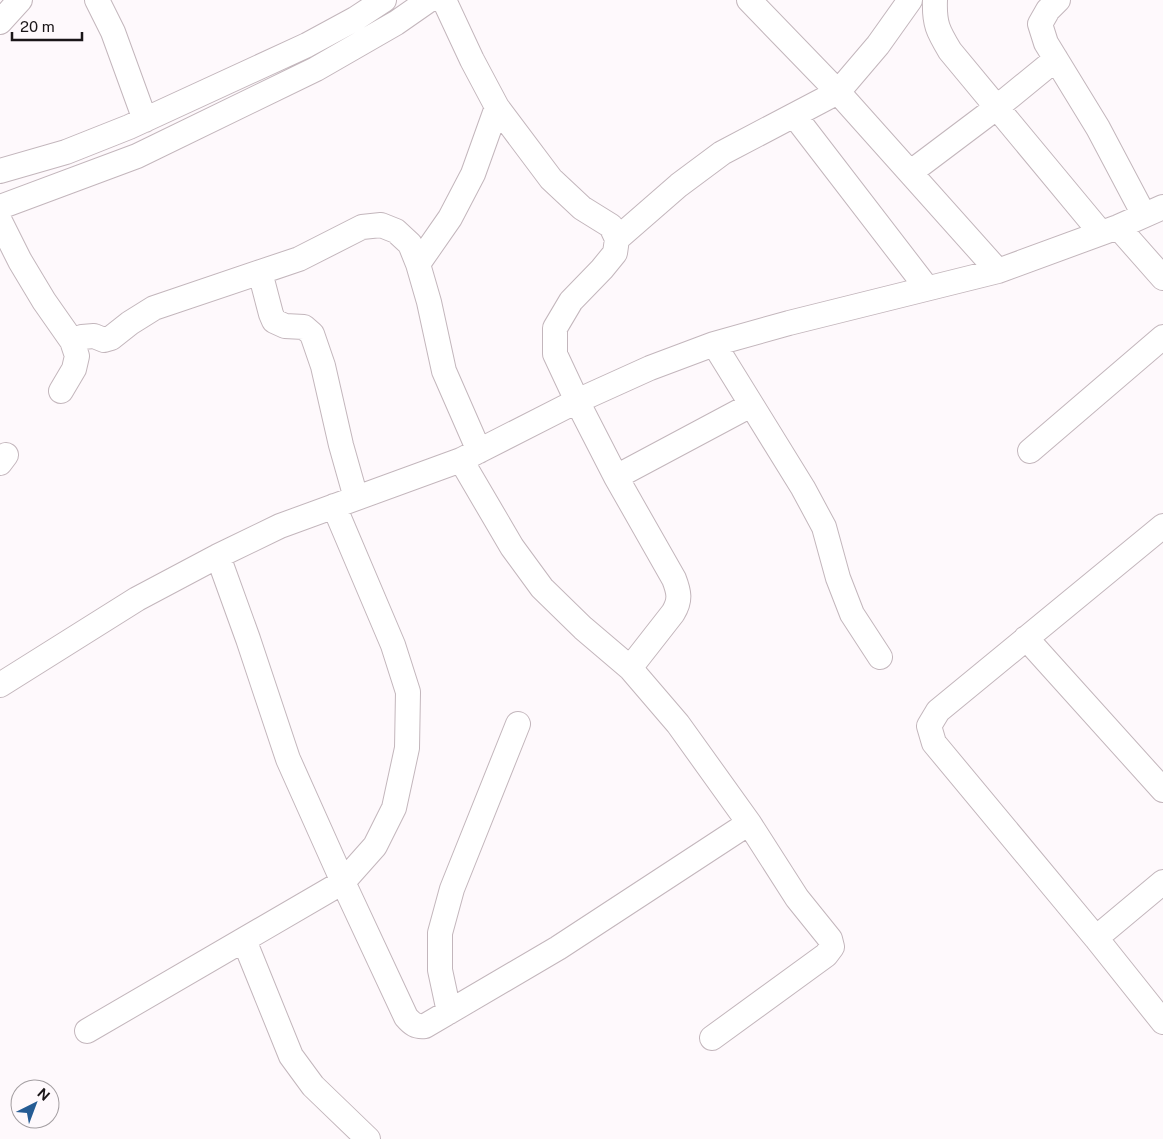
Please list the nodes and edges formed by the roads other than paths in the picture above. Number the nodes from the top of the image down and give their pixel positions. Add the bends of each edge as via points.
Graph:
1 (20, 0) edge
2 (97, 0) edge
3 (384, 0) edge
4 (429, 0) edge
5 (444, 0) edge
6 (749, 0) edge
7 (910, 0) edge
8 (935, 0) edge
9 (1058, 0) edge
10 (0, 22) edge
11 (1056, 59) junction
12 (838, 92) junction
13 (498, 107) junction
14 (996, 108) junction
15 (794, 115) junction
16 (145, 120) junction
17 (0, 171) edge
18 (911, 172) junction
19 (0, 206) edge
20 (1153, 211) edge
21 (0, 221) edge
22 (1110, 230) junction
23 (617, 239) junction
24 (418, 264) junction
25 (998, 270) junction
26 (260, 272) junction
27 (1163, 278) edge
28 (927, 288) junction
29 (1163, 337) edge
30 (72, 341) junction
31 (714, 344) junction
32 (61, 391) dead end
33 (577, 401) junction
34 (751, 405) junction
35 (1030, 451) dead end
36 (470, 455) junction
37 (616, 477) junction
38 (345, 502) junction
39 (1163, 526) edge
40 (218, 556) junction
41 (1026, 638) junction
42 (880, 657) dead end
43 (630, 668) junction
44 (0, 685) edge
45 (518, 724) dead end
46 (1163, 790) edge
47 (749, 823) junction
48 (343, 882) junction
49 (1163, 882) edge
50 (1096, 938) junction
51 (244, 940) junction
52 (450, 1012) junction
53 (1163, 1022) edge
54 (87, 1031) dead end
55 (712, 1038) dead end
56 (368, 1139) edge

1 - 10 street
2 - 16 street via 113,32
3 - 16 street via 307,45
4 - 19 street via 396,24 316,69 137,156
5 - 13 street
6 - 12 street
7 - 12 street via 878,45
8 - 14 street via 934,16 938,30 950,51
9 - 11 street via 1040,24
11 - 14 street
11 - 20 street
12 - 15 street
12 - 18 street
13 - 23 street via 551,179 582,208 611,226
13 - 24 street via 473,174 450,218
14 - 18 street
14 - 22 street
15 - 23 street via 722,153
15 - 28 street
16 - 17 street via 66,152
18 - 25 street
20 - 22 street
21 - 30 street via 20,261
22 - 25 street
22 - 27 street
23 - 33 street via 615,253 571,301 555,328 555,354
24 - 26 street via 410,244 396,231 380,225 362,227 299,259
24 - 36 street via 444,371
25 - 28 street
26 - 30 street via 154,308 111,338 104,340 94,336
26 - 38 street via 274,320 285,326 304,327 312,334 323,366 341,445
28 - 31 street
29 - 35 street
30 - 32 street via 77,356 74,369
31 - 33 street
31 - 34 street
33 - 36 street
33 - 37 street
34 - 37 street
34 - 42 street via 824,527 852,614
36 - 38 street
36 - 43 street via 512,547 542,588
37 - 43 street via 679,593 679,603 674,612
38 - 40 street via 280,526
38 - 48 street via 408,692 407,748 394,808 375,846
39 - 41 street
40 - 44 street via 136,599
40 - 48 street via 288,759
41 - 46 street
41 - 50 street via 938,711 929,726 934,743
43 - 47 street via 678,724
45 - 52 street via 452,889 440,933 440,970
47 - 52 street via 558,948
47 - 55 street via 797,898 830,939 832,947 826,955
48 - 51 street
48 - 52 street via 406,1017 419,1027
49 - 50 street
50 - 53 street
51 - 54 street
51 - 56 street via 291,1056 313,1086

